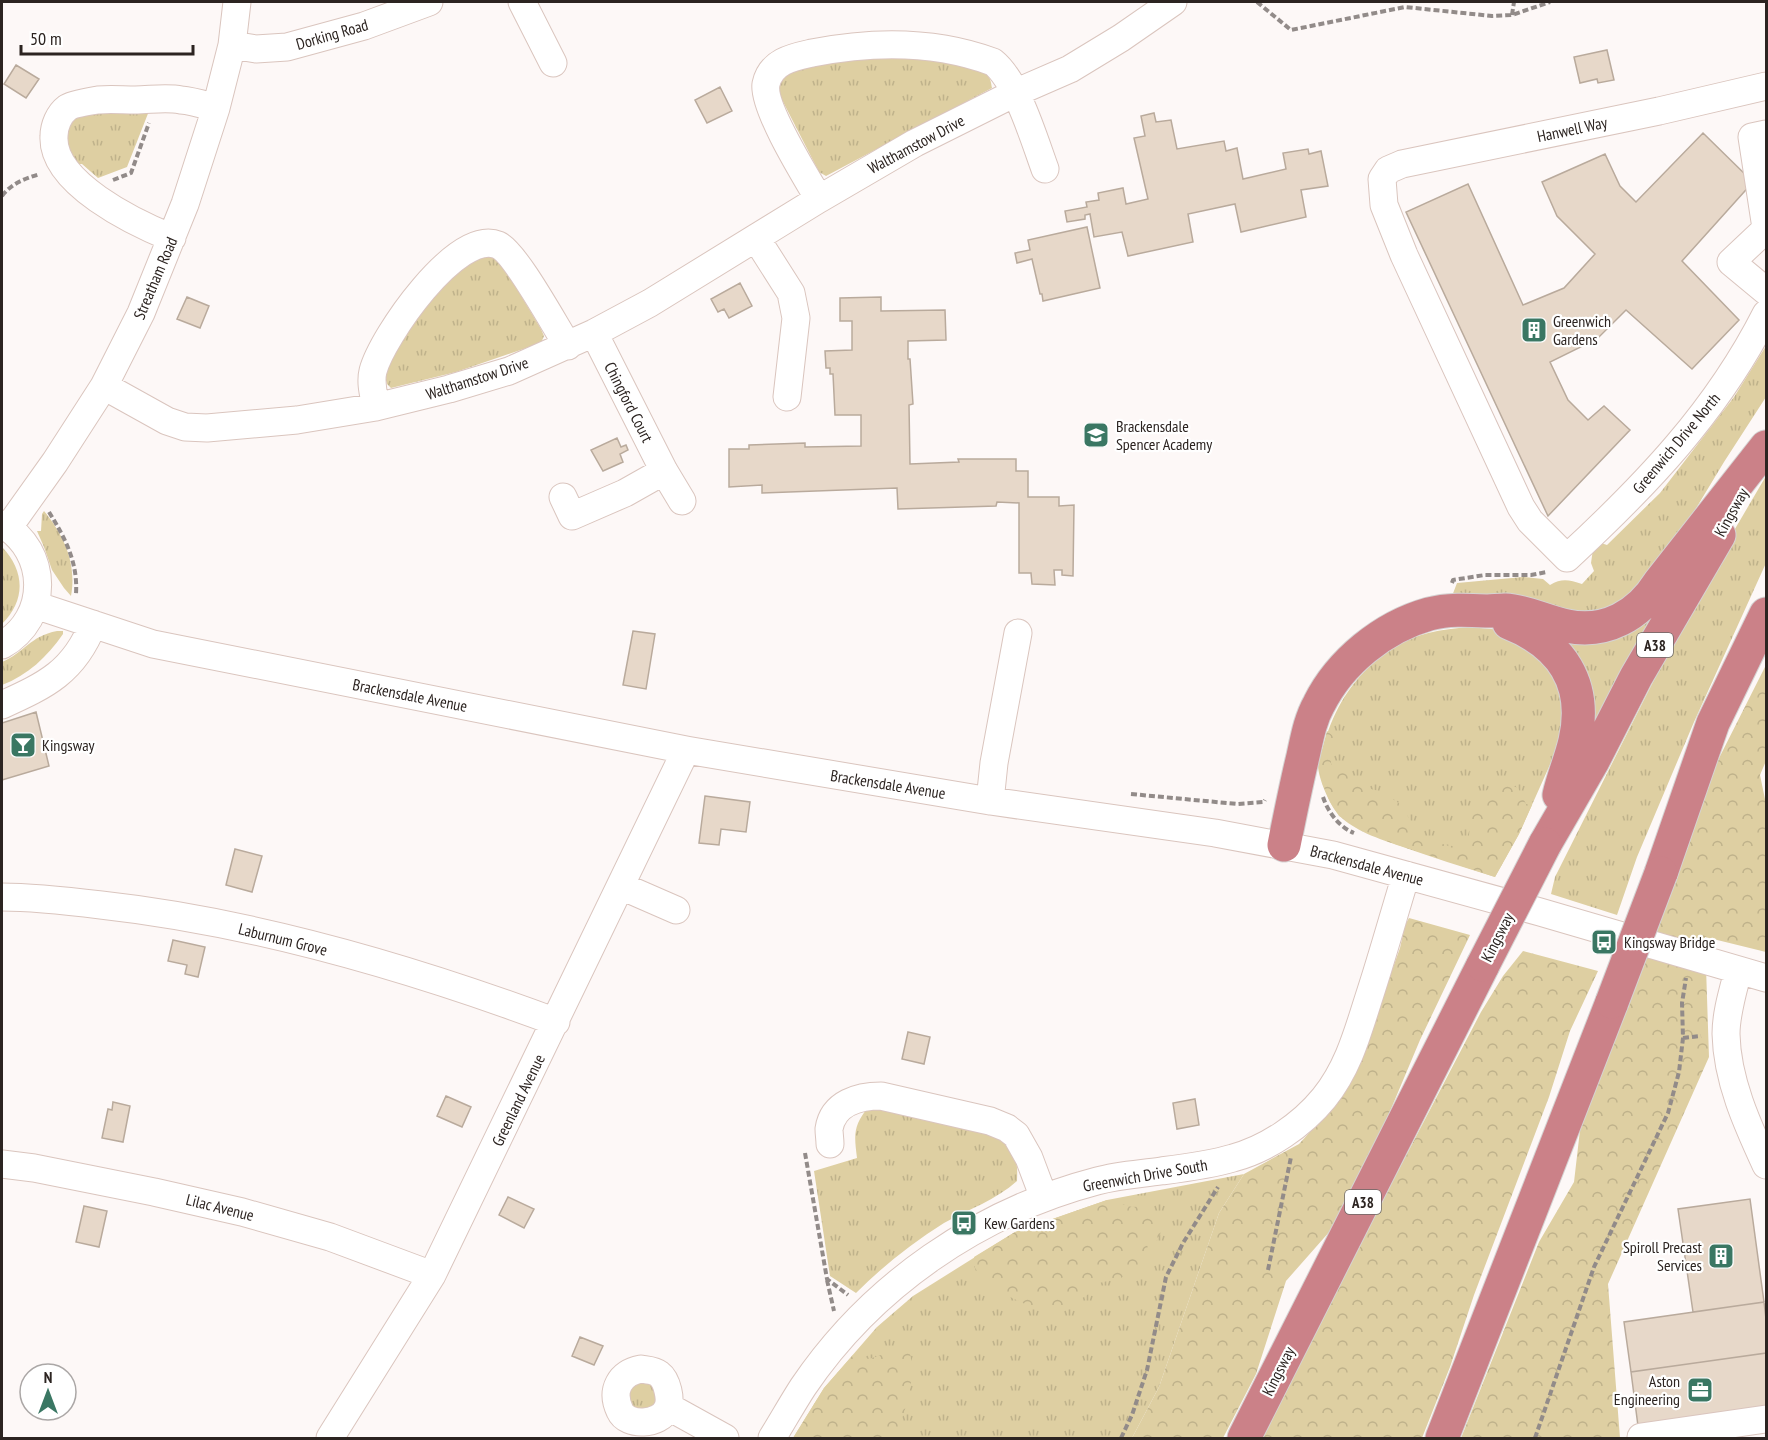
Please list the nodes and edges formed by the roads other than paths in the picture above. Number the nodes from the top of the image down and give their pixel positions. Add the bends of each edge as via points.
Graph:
1 (237, 2) edge
2 (429, 2) edge
3 (522, 2) edge
4 (1173, 2) edge
5 (232, 45) junction
6 (553, 63) dead end
7 (1767, 86) edge
8 (1015, 93) junction
9 (216, 108) junction
10 (1767, 134) edge
11 (1045, 169) dead end
12 (819, 199) junction
13 (1766, 229) edge
14 (172, 238) junction
15 (756, 238) junction
16 (1767, 291) edge
17 (1767, 314) edge
18 (594, 333) junction
19 (568, 345) junction
20 (104, 386) junction
21 (787, 397) dead end
22 (376, 407) junction
23 (1766, 446) edge
24 (664, 471) junction
25 (563, 497) dead end
26 (682, 501) dead end
27 (5, 526) edge
28 (1567, 558) joint
29 (35, 605) junction
30 (1488, 611) junction
31 (1767, 614) edge
32 (93, 624) junction
33 (1018, 633) dead end
34 (2, 645) edge
35 (2, 705) edge
36 (686, 750) junction
37 (990, 801) junction
38 (1546, 841) junction
39 (1284, 845) junction
40 (1406, 875) junction
41 (621, 886) junction
42 (2, 897) edge
43 (676, 910) dead end
44 (1738, 971) junction
45 (1767, 978) edge
46 (556, 1022) junction
47 (830, 1144) road end
48 (2, 1164) edge
49 (1767, 1165) edge
50 (1044, 1198) junction
51 (432, 1275) junction
52 (669, 1407) dead end
53 (1767, 1419) edge
54 (1641, 1437) dead end
55 (330, 1438) edge
56 (725, 1438) edge
57 (772, 1438) edge
58 (1244, 1438) edge
59 (1442, 1438) edge

1 - 5 street, Streatham Road
2 - 5 street, Dorking Road via 364,26 287,47
3 - 6 street
4 - 8 street, Walthamstow Drive via 1070,69
5 - 9 street, Streatham Road
7 - 28 street, Hanwell Way via 1402,164 1388,170 1382,179 1384,205 1404,255 1521,507
8 - 11 street
8 - 12 street, Walthamstow Drive via 915,143
8 - 12 street via 993,62 932,47 859,45 796,57 776,66 766,83 767,98
9 - 14 street, Streatham Road
9 - 14 street via 178,99 98,100 68,107 54,130 56,156 86,189 117,212
10 - 13 street via 1752,137
12 - 15 street, Walthamstow Drive
13 - 16 street via 1731,262
14 - 20 street, Streatham Road via 141,313
15 - 18 street, Walthamstow Drive
15 - 21 street via 792,293 796,318
17 - 28 street, Greenwich Drive North via 1725,384 1679,445 1621,508
18 - 19 street, Walthamstow Drive
18 - 24 street, Chingford Court
19 - 22 street, Walthamstow Drive via 499,374
19 - 22 street via 506,250 494,243 473,245 426,285 397,323 372,373
20 - 22 street, Walthamstow Drive via 152,414 185,427 297,420
20 - 27 street, Streatham Road via 55,462
23 - 30 highway via 1650,597 1623,619 1592,628 1568,627 1506,610
23 - 38 highway, Kingsway / A38
24 - 25 street via 572,516
24 - 26 street, Chingford Court
27 - 29 street via 24,543 34,562 38,583
29 - 32 street, Brackensdale Avenue
29 - 34 street via 24,626
30 - 38 highway via 1544,641 1568,670 1575,688 1577,731
30 - 39 highway via 1445,611 1404,623 1377,638 1343,669 1318,705 1311,723
31 - 59 highway, bridge via 1713,723 1661,873
32 - 35 street via 79,654 61,672
32 - 36 street, Brackensdale Avenue via 153,644
33 - 37 street
36 - 37 street, Brackensdale Avenue
36 - 41 street, Greenland Avenue
37 - 39 street, Brackensdale Avenue
38 - 58 highway, Kingsway / A38, bridge
39 - 40 street, Brackensdale Avenue
40 - 44 street, Brackensdale Avenue
40 - 50 street, Greenwich Drive South via 1351,1053 1324,1097 1299,1121 1261,1148 1233,1159 1099,1180
41 - 43 street
41 - 46 street, Greenland Avenue
42 - 46 street, Laburnum Grove via 142,910 213,922 370,961
44 - 45 street, Brackensdale Avenue
44 - 49 street via 1727,1018 1728,1057 1741,1107
46 - 51 street, Greenland Avenue
47 - 50 street via 829,1128 843,1105 868,1096 990,1121 1016,1135
48 - 51 street, Lilac Avenue via 242,1212 330,1237
50 - 57 street, Greenwich Drive South via 960,1238 890,1290 840,1341 803,1387
51 - 55 street, Greenland Avenue
52 - 56 street
53 - 54 street

